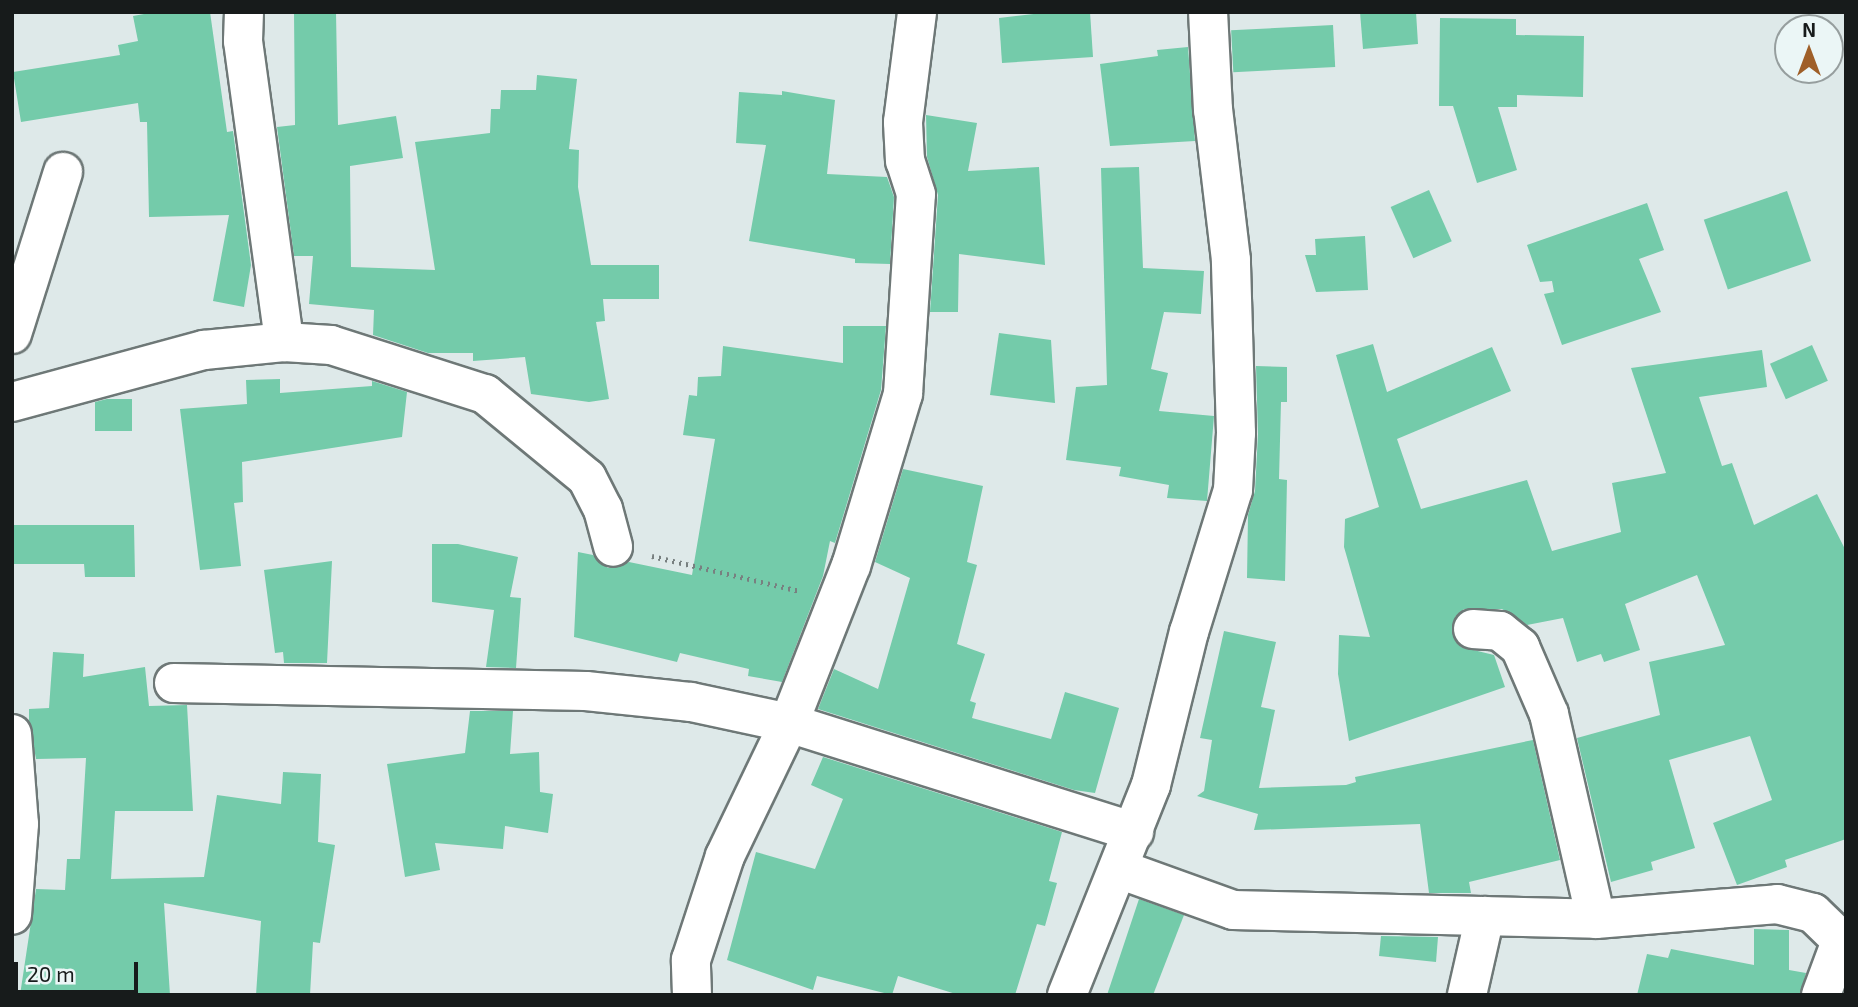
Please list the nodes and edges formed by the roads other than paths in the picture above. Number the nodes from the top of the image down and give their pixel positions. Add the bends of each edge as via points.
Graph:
1 (244, 12) edge
2 (917, 12) edge
3 (1208, 12) edge
4 (63, 172) dead end
5 (12, 334) edge
6 (284, 342) junction
7 (12, 402) edge
8 (613, 547) road end
9 (1474, 629) dead end
10 (174, 683) dead end
11 (789, 723) junction
12 (12, 734) edge
13 (1134, 832) junction
14 (1119, 869) junction
15 (12, 915) edge
16 (1485, 916) junction
17 (1596, 919) junction
18 (1843, 945) edge
19 (692, 995) edge
20 (1067, 995) edge
21 (1467, 995) edge
22 (1821, 995) edge

1 - 6 street via 243,41
2 - 11 street via 903,122 905,161 916,194 903,394 838,600
3 - 13 street via 1213,110 1231,260 1236,461 1224,524
4 - 5 street
6 - 7 street via 204,350
6 - 8 street via 331,345 485,394 587,478 603,509
9 - 17 street via 1500,631 1520,647 1549,714
10 - 11 street via 586,691 691,702
11 - 13 street
11 - 19 street via 725,856 691,960
12 - 15 street via 19,824
13 - 14 street
14 - 16 street via 1233,910
14 - 20 street
16 - 17 street
16 - 21 street
17 - 18 street via 1777,904 1813,913
18 - 22 street

